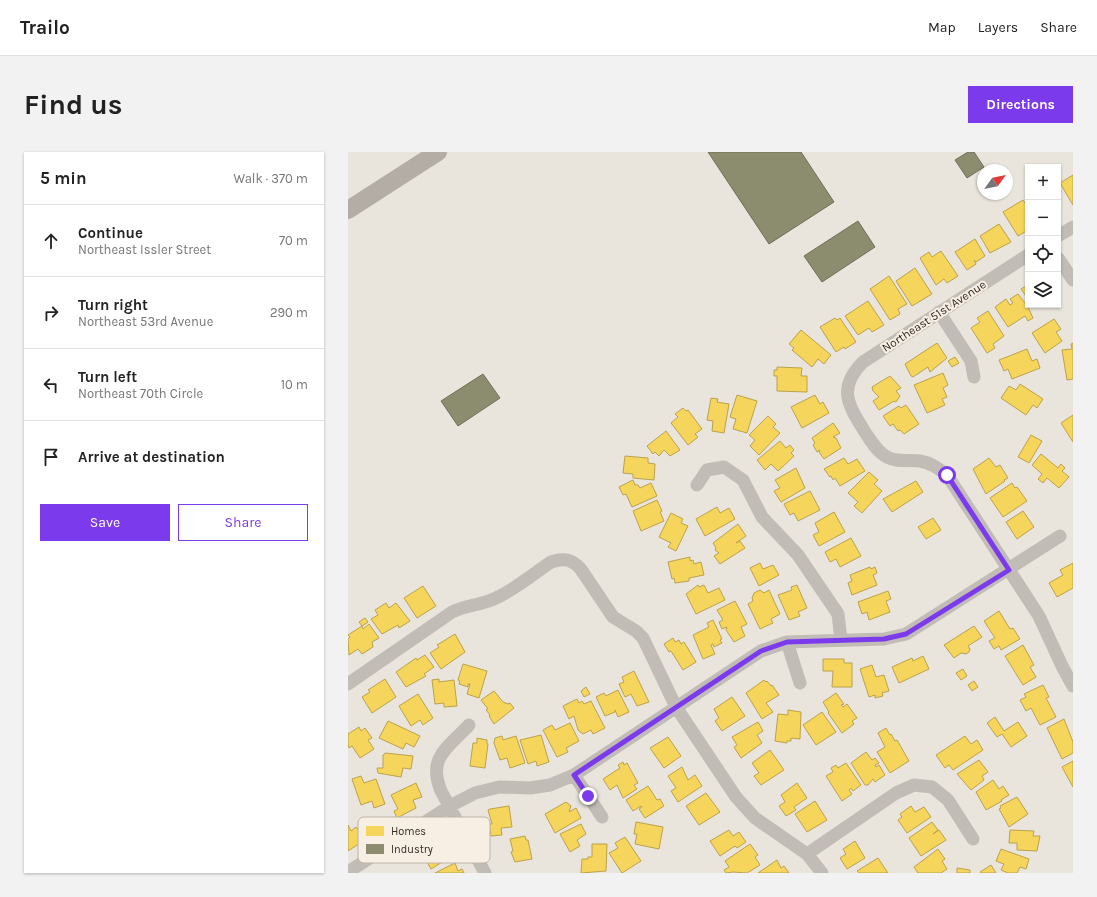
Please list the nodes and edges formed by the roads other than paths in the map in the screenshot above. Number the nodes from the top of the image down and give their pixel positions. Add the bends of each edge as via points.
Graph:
1 (438, 152) edge
2 (348, 210) edge
3 (1073, 227) edge
4 (1061, 234) edge
5 (1025, 257) edge
6 (1061, 262) edge
7 (1073, 280) edge
8 (939, 312) junction
9 (974, 377) dead end
10 (697, 484) dead end
11 (1060, 536) dead end
12 (1009, 570) junction
13 (841, 640) junction
14 (787, 642) junction
15 (800, 683) dead end
16 (348, 684) edge
17 (1073, 686) edge
18 (676, 707) junction
19 (469, 725) dead end
20 (574, 775) junction
21 (450, 806) junction
22 (433, 817) edge
23 (456, 817) edge
24 (602, 817) dead end
25 (973, 839) dead end
26 (807, 854) junction
27 (362, 863) edge
28 (480, 863) edge
29 (348, 872) edge
30 (485, 873) edge
31 (822, 873) edge

1 - 2 street
3 - 4 street
5 - 8 street, Northeast 51st Avenue
6 - 7 street
8 - 9 street via 971,361
8 - 12 street, Northeast 51st Avenue via 853,371 847,396 850,408 875,447 887,457 934,465 947,475
10 - 13 street via 707,470 724,467 743,480 762,517 798,555 838,614
11 - 12 street
12 - 13 street via 906,634 884,639
12 - 17 street via 1039,616
13 - 14 street
14 - 15 street
14 - 18 street via 761,651
16 - 18 street via 452,612 497,598 551,562 560,559 574,562 613,617 643,638
18 - 20 street
18 - 26 street via 736,797 755,818
19 - 21 street via 438,760 435,777
20 - 21 street via 550,785 530,788 499,787 475,793
20 - 24 street
21 - 22 street
21 - 23 street
25 - 26 street via 948,800 932,787 914,784 896,793
26 - 31 street
27 - 29 street
28 - 30 street

